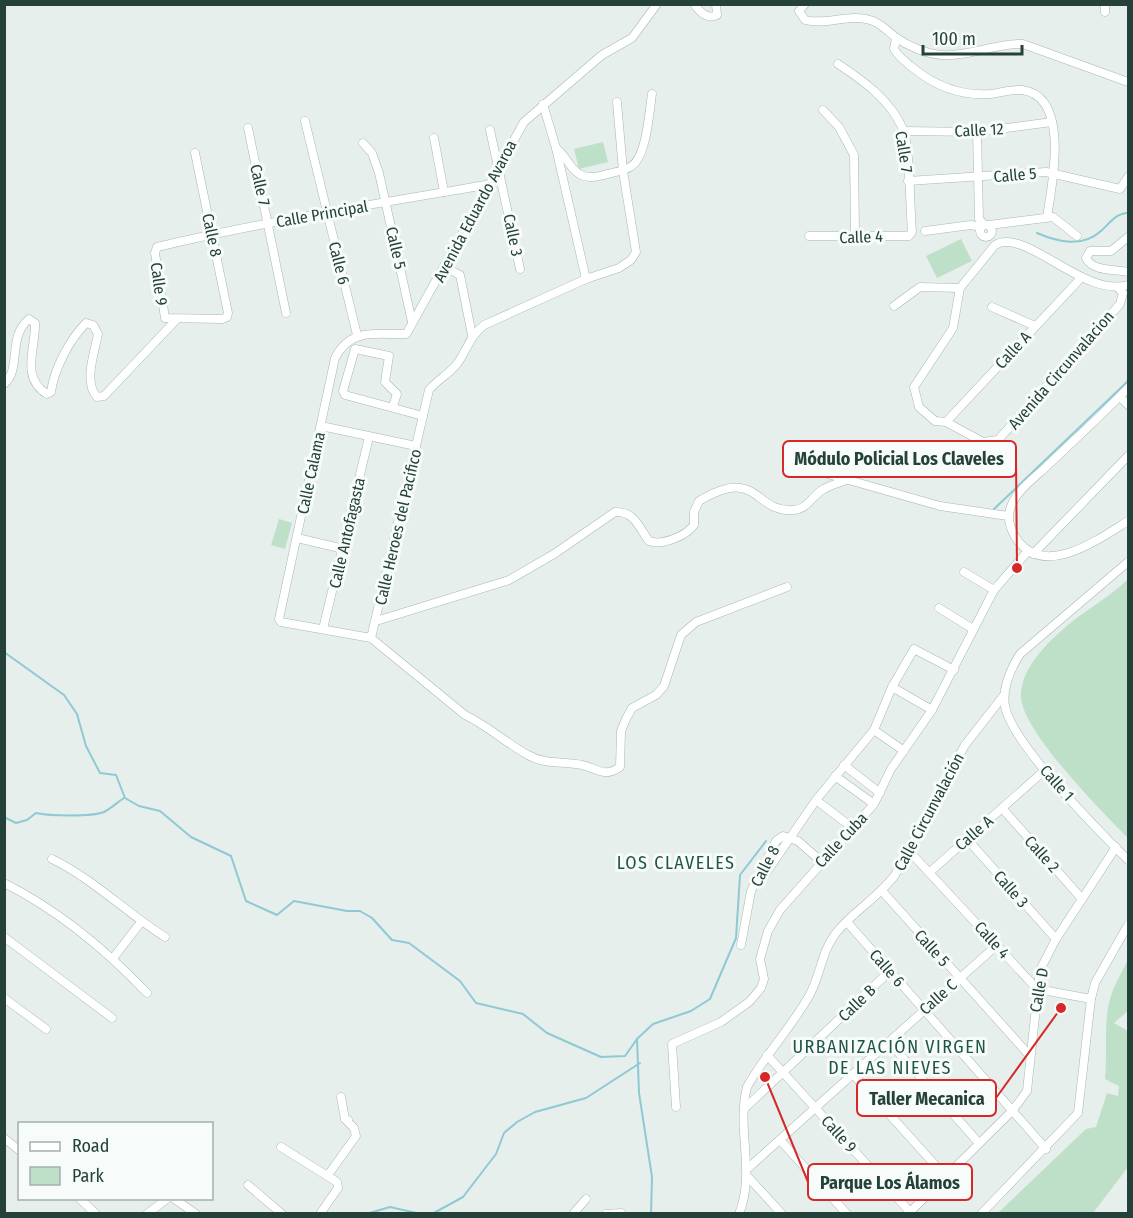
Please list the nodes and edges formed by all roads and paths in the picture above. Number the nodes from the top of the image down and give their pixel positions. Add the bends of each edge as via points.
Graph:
1 (657, 4) edge
2 (694, 4) edge
3 (716, 4) edge
4 (805, 4) edge
5 (896, 38) junction
6 (838, 64) dead end
7 (1128, 82) edge
8 (652, 94) dead end
9 (617, 102) dead end
10 (543, 104) junction
11 (823, 110) dead end
12 (305, 120) dead end
13 (1052, 122) junction
14 (248, 128) dead end
15 (490, 130) dead end
16 (904, 131) junction
17 (977, 132) junction
18 (434, 138) dead end
19 (363, 143) dead end
20 (556, 148) junction
21 (195, 153) dead end
22 (499, 170) junction
23 (623, 171) junction
24 (1054, 173) junction
25 (1128, 177) edge
26 (977, 178) junction
27 (908, 181) junction
28 (492, 184) junction
29 (444, 192) junction
30 (386, 203) junction
31 (327, 214) junction
32 (1047, 217) junction
33 (269, 223) junction
34 (985, 226) junction
35 (925, 231) dead end
36 (912, 232) joint
37 (212, 234) junction
38 (855, 235) junction
39 (809, 236) dead end
40 (1077, 236) dead end
41 (1128, 237) edge
42 (995, 245) junction
43 (156, 250) joint
44 (446, 268) junction
45 (520, 269) dead end
46 (1128, 272) edge
47 (586, 279) junction
48 (1080, 279) junction
49 (1128, 285) edge
50 (960, 288) junction
51 (1118, 288) junction
52 (894, 306) dead end
53 (992, 307) dead end
54 (286, 313) dead end
55 (177, 319) junction
56 (412, 322) junction
57 (1035, 326) junction
58 (357, 335) junction
59 (472, 335) junction
60 (4, 384) edge
61 (1128, 388) edge
62 (1120, 397) junction
63 (395, 403) junction
64 (1128, 405) edge
65 (423, 414) junction
66 (946, 422) junction
67 (321, 426) junction
68 (369, 437) junction
69 (416, 446) junction
70 (1128, 456) edge
71 (802, 467) dead end
72 (846, 480) junction
73 (1008, 516) junction
74 (1128, 521) edge
75 (297, 538) junction
76 (344, 549) junction
77 (1030, 552) junction
78 (1128, 562) edge
79 (964, 572) dead end
80 (788, 587) dead end
81 (994, 590) junction
82 (939, 608) dead end
83 (376, 621) junction
84 (322, 628) junction
85 (973, 629) junction
86 (370, 638) junction
87 (954, 670) junction
88 (892, 687) junction
89 (1004, 695) junction
90 (932, 710) junction
91 (874, 730) junction
92 (904, 751) junction
93 (844, 765) junction
94 (1045, 770) junction
95 (835, 776) junction
96 (880, 793) junction
97 (816, 800) junction
98 (874, 804) junction
99 (1002, 808) junction
100 (854, 829) junction
101 (790, 837) junction
102 (967, 838) junction
103 (1116, 847) junction
104 (910, 852) junction
105 (52, 859) dead end
106 (1128, 860) edge
107 (822, 862) junction
108 (930, 872) junction
109 (764, 876) dead end
110 (4, 883) edge
111 (883, 892) junction
112 (1083, 899) junction
113 (141, 922) junction
114 (847, 922) junction
115 (1128, 925) edge
116 (4, 937) edge
117 (165, 938) dead end
118 (1056, 939) junction
119 (741, 945) dead end
120 (997, 945) junction
121 (114, 957) junction
122 (890, 971) junction
123 (959, 978) junction
124 (1037, 989) junction
125 (147, 993) dead end
126 (4, 998) edge
127 (1091, 999) junction
128 (924, 1010) junction
129 (111, 1018) dead end
130 (46, 1029) dead end
131 (889, 1042) junction
132 (767, 1055) junction
133 (1030, 1056) junction
134 (783, 1073) junction
135 (853, 1074) junction
136 (341, 1097) dead end
137 (676, 1107) dead end
138 (816, 1108) junction
139 (744, 1109) junction
140 (1013, 1110) junction
141 (345, 1119) junction
142 (355, 1122) dead end
143 (4, 1138) edge
144 (780, 1140) junction
145 (978, 1142) junction
146 (281, 1147) dead end
147 (18, 1149) edge
148 (1046, 1149) junction
149 (747, 1174) junction
150 (328, 1175) junction
151 (945, 1176) junction
152 (248, 1185) dead end
153 (586, 1198) dead end
154 (81, 1200) edge
155 (172, 1200) edge
156 (175, 1200) edge
157 (621, 1213) edge
158 (910, 1213) edge
159 (96, 1214) edge
160 (147, 1214) edge
161 (196, 1214) edge
162 (282, 1214) edge
163 (320, 1214) edge
164 (573, 1214) edge
165 (606, 1214) edge
166 (739, 1214) edge
167 (782, 1214) edge
168 (847, 1214) edge
169 (981, 1214) edge

1 - 10 street, Avenida Eduardo Avaroa via 632,38 602,56
2 - 3 street via 712,18 717,15
4 - 5 street via 799,11 805,20 872,20
5 - 7 street via 943,55 1023,44
5 - 13 street via 894,49 899,58 939,86 970,93 1023,90 1041,99
6 - 16 street, Calle 7 via 875,90
8 - 23 street via 640,157
9 - 23 street
10 - 20 street
10 - 22 street, Avenida Eduardo Avaroa via 524,122
11 - 38 street via 839,127 854,155
12 - 31 street, Calle 6
13 - 17 street, Calle 12
13 - 24 street
14 - 33 street, Calle 7
15 - 22 street, Calle 3
16 - 17 street, Calle 12
16 - 27 street, Calle 7
17 - 26 street
18 - 29 street
19 - 30 street, Calle 5 via 375,161
20 - 23 street via 584,176
20 - 47 street
21 - 37 street, Calle 8
22 - 28 street, Avenida Eduardo Avaroa
22 - 45 street, Calle 3
23 - 47 street via 636,252 620,268
24 - 25 street, Calle 5 via 1120,189
24 - 26 street, Calle 5
24 - 32 street
26 - 27 street, Calle 5
26 - 34 street via 979,219
27 - 36 street, Calle 7
28 - 29 street, Calle Principal
28 - 44 street, Avenida Eduardo Avaroa
29 - 30 street, Calle Principal
30 - 31 street, Calle Principal
30 - 56 street, Calle 5
31 - 33 street, Calle Principal
31 - 58 street, Calle 6
32 - 34 street
32 - 40 street via 1059,220
33 - 37 street, Calle Principal
33 - 54 street, Calle 7
34 - 35 street
34 - 42 street via 993,232 989,237
36 - 38 street, Calle 4 via 909,236
37 - 43 street, Calle Principal
37 - 55 street, Calle 8 via 227,317
38 - 39 street, Calle 4
41 - 46 street via 1111,251 1090,251 1086,258 1100,268
42 - 48 street via 1023,245
42 - 50 street, Avenida Circunvalacion
43 - 55 street, Calle 9 via 165,318
44 - 56 street, Avenida Eduardo Avaroa
44 - 59 street via 460,275
47 - 59 street via 507,313
48 - 51 street
48 - 57 street, Calle A
49 - 51 street
50 - 52 street via 920,287
50 - 66 street, Avenida Circunvalacion via 953,328 914,387 915,398 926,415
51 - 66 street, Avenida Circunvalacion via 1123,293 1120,304 998,440 982,442
53 - 57 street
55 - 60 street via 104,396 97,397 90,371 98,333 93,325 86,323 70,345 47,394 30,368 35,323 29,319 18,333 11,373
56 - 58 street via 406,334
57 - 66 street, Calle A
58 - 67 street, Calle Calama via 341,346 335,358
59 - 65 street, Calle Heroes del Pacifico via 463,356 432,387
61 - 62 street
62 - 64 street
62 - 73 street via 1031,481 1012,502
63 - 63 street via 397,394 385,382 389,356 353,351 345,395
63 - 65 street
65 - 69 street, Calle Heroes del Pacifico
67 - 68 street
67 - 75 street, Calle Calama
68 - 69 street
68 - 76 street, Calle Antofagasta
69 - 83 street, Calle Heroes del Pacifico
70 - 77 street, Calle Cuba
71 - 72 street
72 - 73 street via 940,506
72 - 83 street via 822,489 796,510 781,509 753,491 732,487 699,501 694,525 684,536 658,543 650,541 632,517 615,512 509,580
73 - 77 street via 1013,534
74 - 77 street via 1065,554 1043,557
75 - 76 street
75 - 84 street, Calle Calama via 279,619
76 - 84 street, Calle Antofagasta
77 - 81 street, Calle Cuba
78 - 89 street via 1020,654 1010,670
79 - 81 street
80 - 86 street via 696,622 681,635 664,686 632,708 626,719 621,731 620,767 611,774 528,755 465,715
81 - 85 street, Calle Cuba
82 - 85 street
83 - 86 street, Calle Heroes del Pacifico
84 - 86 street
85 - 87 street, Calle Cuba
87 - 88 street via 914,649
87 - 90 street, Calle Cuba
88 - 90 street
88 - 91 street
89 - 94 street, Calle 1 via 1010,722
89 - 104 street, Calle Circunvalación via 965,745
90 - 92 street, Calle Cuba
91 - 92 street
91 - 93 street
92 - 96 street, Calle Cuba
93 - 95 street
93 - 96 street
94 - 99 street, Calle A
94 - 103 street, Calle 1
95 - 97 street
95 - 98 street
96 - 98 street, Calle Cuba
97 - 100 street
97 - 101 street
98 - 100 street, Calle Cuba
99 - 102 street, Calle A
99 - 112 street, Calle 2
100 - 107 street, Calle Cuba
101 - 107 street, Calle 8
101 - 109 street
101 - 119 street, Calle 8 via 776,841 759,872 751,891
102 - 108 street, Calle A
102 - 118 street, Calle 3
103 - 106 street, Calle 1
103 - 112 street, Calle D
104 - 108 street, Calle 4
104 - 111 street, Calle Circunvalación
105 - 113 street via 70,868
107 - 137 street, Calle Cuba via 788,898 768,931 760,959 764,980 761,988 721,1022 672,1044
108 - 120 street, Calle 4
110 - 121 street
111 - 114 street, Calle Circunvalación
111 - 123 street, Calle 5
112 - 118 street, Calle D
113 - 117 street
113 - 121 street
114 - 122 street, Calle 6
114 - 132 street, Calle Circunvalación via 825,951 810,994
115 - 127 street via 1095,983
116 - 129 street
118 - 124 street, Calle D via 1040,970
120 - 123 street, Calle C
120 - 124 street, Calle 4
121 - 125 street
122 - 128 street, Calle 6
122 - 134 street, Calle B
123 - 128 street, Calle C
123 - 133 street, Calle 5
124 - 127 street
124 - 133 street, Calle D
126 - 130 street
127 - 148 street via 1078,1113
128 - 131 street, Calle C
128 - 140 street, Calle 6
131 - 135 street, Calle C
131 - 145 street
132 - 134 street, Calle 9
132 - 139 street, Calle Circunvalación via 747,1087
133 - 140 street, Calle D via 1027,1091
134 - 138 street, Calle 9
134 - 139 street, Calle B
135 - 138 street, Calle C
135 - 151 street
136 - 141 street
138 - 144 street, Calle C
138 - 158 street, Calle 9
139 - 149 street, Calle Circunvalación
140 - 145 street, Calle D
140 - 148 street, Calle 6
141 - 142 street
141 - 150 street via 356,1136
143 - 147 street
144 - 149 street, Calle C
144 - 168 street
145 - 151 street, Calle D
146 - 150 street
148 - 169 street
149 - 166 street, Calle Circunvalación
149 - 167 street
150 - 163 street via 339,1188
151 - 158 street, Calle D
152 - 162 street
153 - 164 street
154 - 159 street
155 - 160 street
156 - 161 street
157 - 165 street

